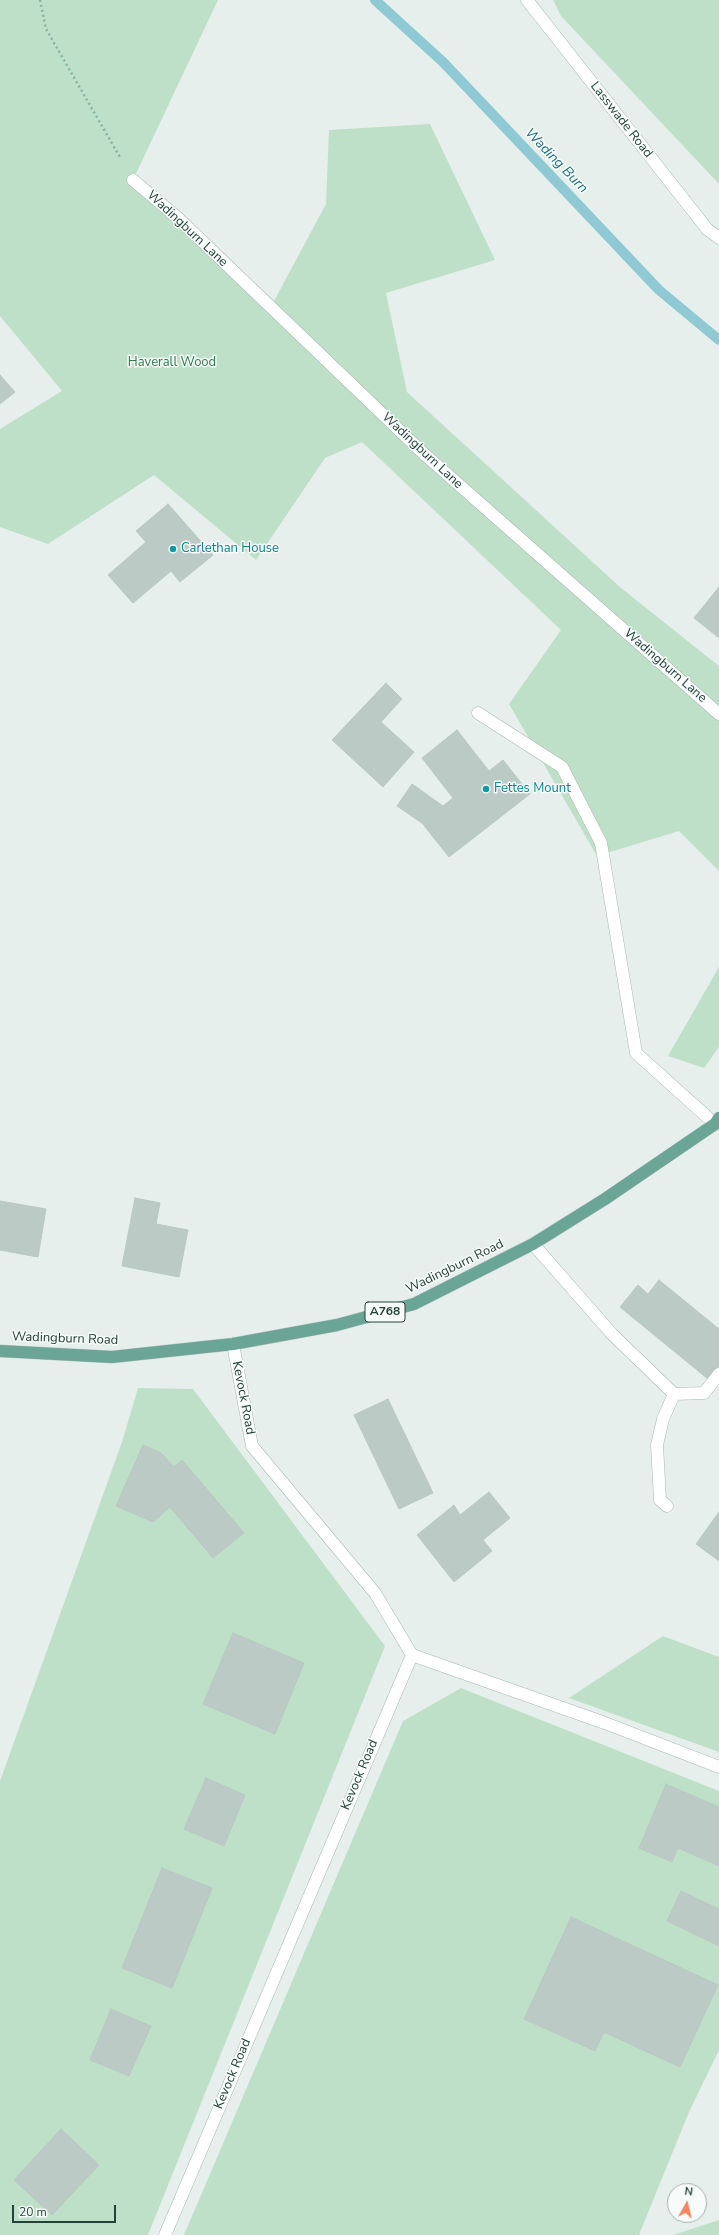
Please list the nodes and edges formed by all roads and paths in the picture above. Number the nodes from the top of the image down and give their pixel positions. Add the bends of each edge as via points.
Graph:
1 (40, 0) edge
2 (527, 0) edge
3 (133, 180) joint
4 (719, 238) edge
5 (478, 713) dead end
6 (719, 714) edge
7 (718, 1123) edge
8 (533, 1244) junction
9 (233, 1344) junction
10 (0, 1350) edge
11 (719, 1374) edge
12 (674, 1394) junction
13 (667, 1506) dead end
14 (412, 1655) junction
15 (719, 1766) edge
16 (165, 2235) edge

1 - 3 path via 46,29
2 - 4 street, Lasswade Road via 707,229
3 - 6 street, Wadingburn Lane via 178,218 423,453
5 - 7 street via 562,767 602,843 636,1053
7 - 8 main road, Wadingburn Road / A768
8 - 9 main road, Wadingburn Road / A768 via 414,1304 337,1325
8 - 12 street via 612,1334
9 - 10 main road, Wadingburn Road / A768 via 112,1357
9 - 14 street, Kevock Road via 252,1446 376,1593
11 - 12 street via 704,1393
12 - 13 street via 663,1419 657,1445 660,1500
14 - 15 street
14 - 16 street, Kevock Road

